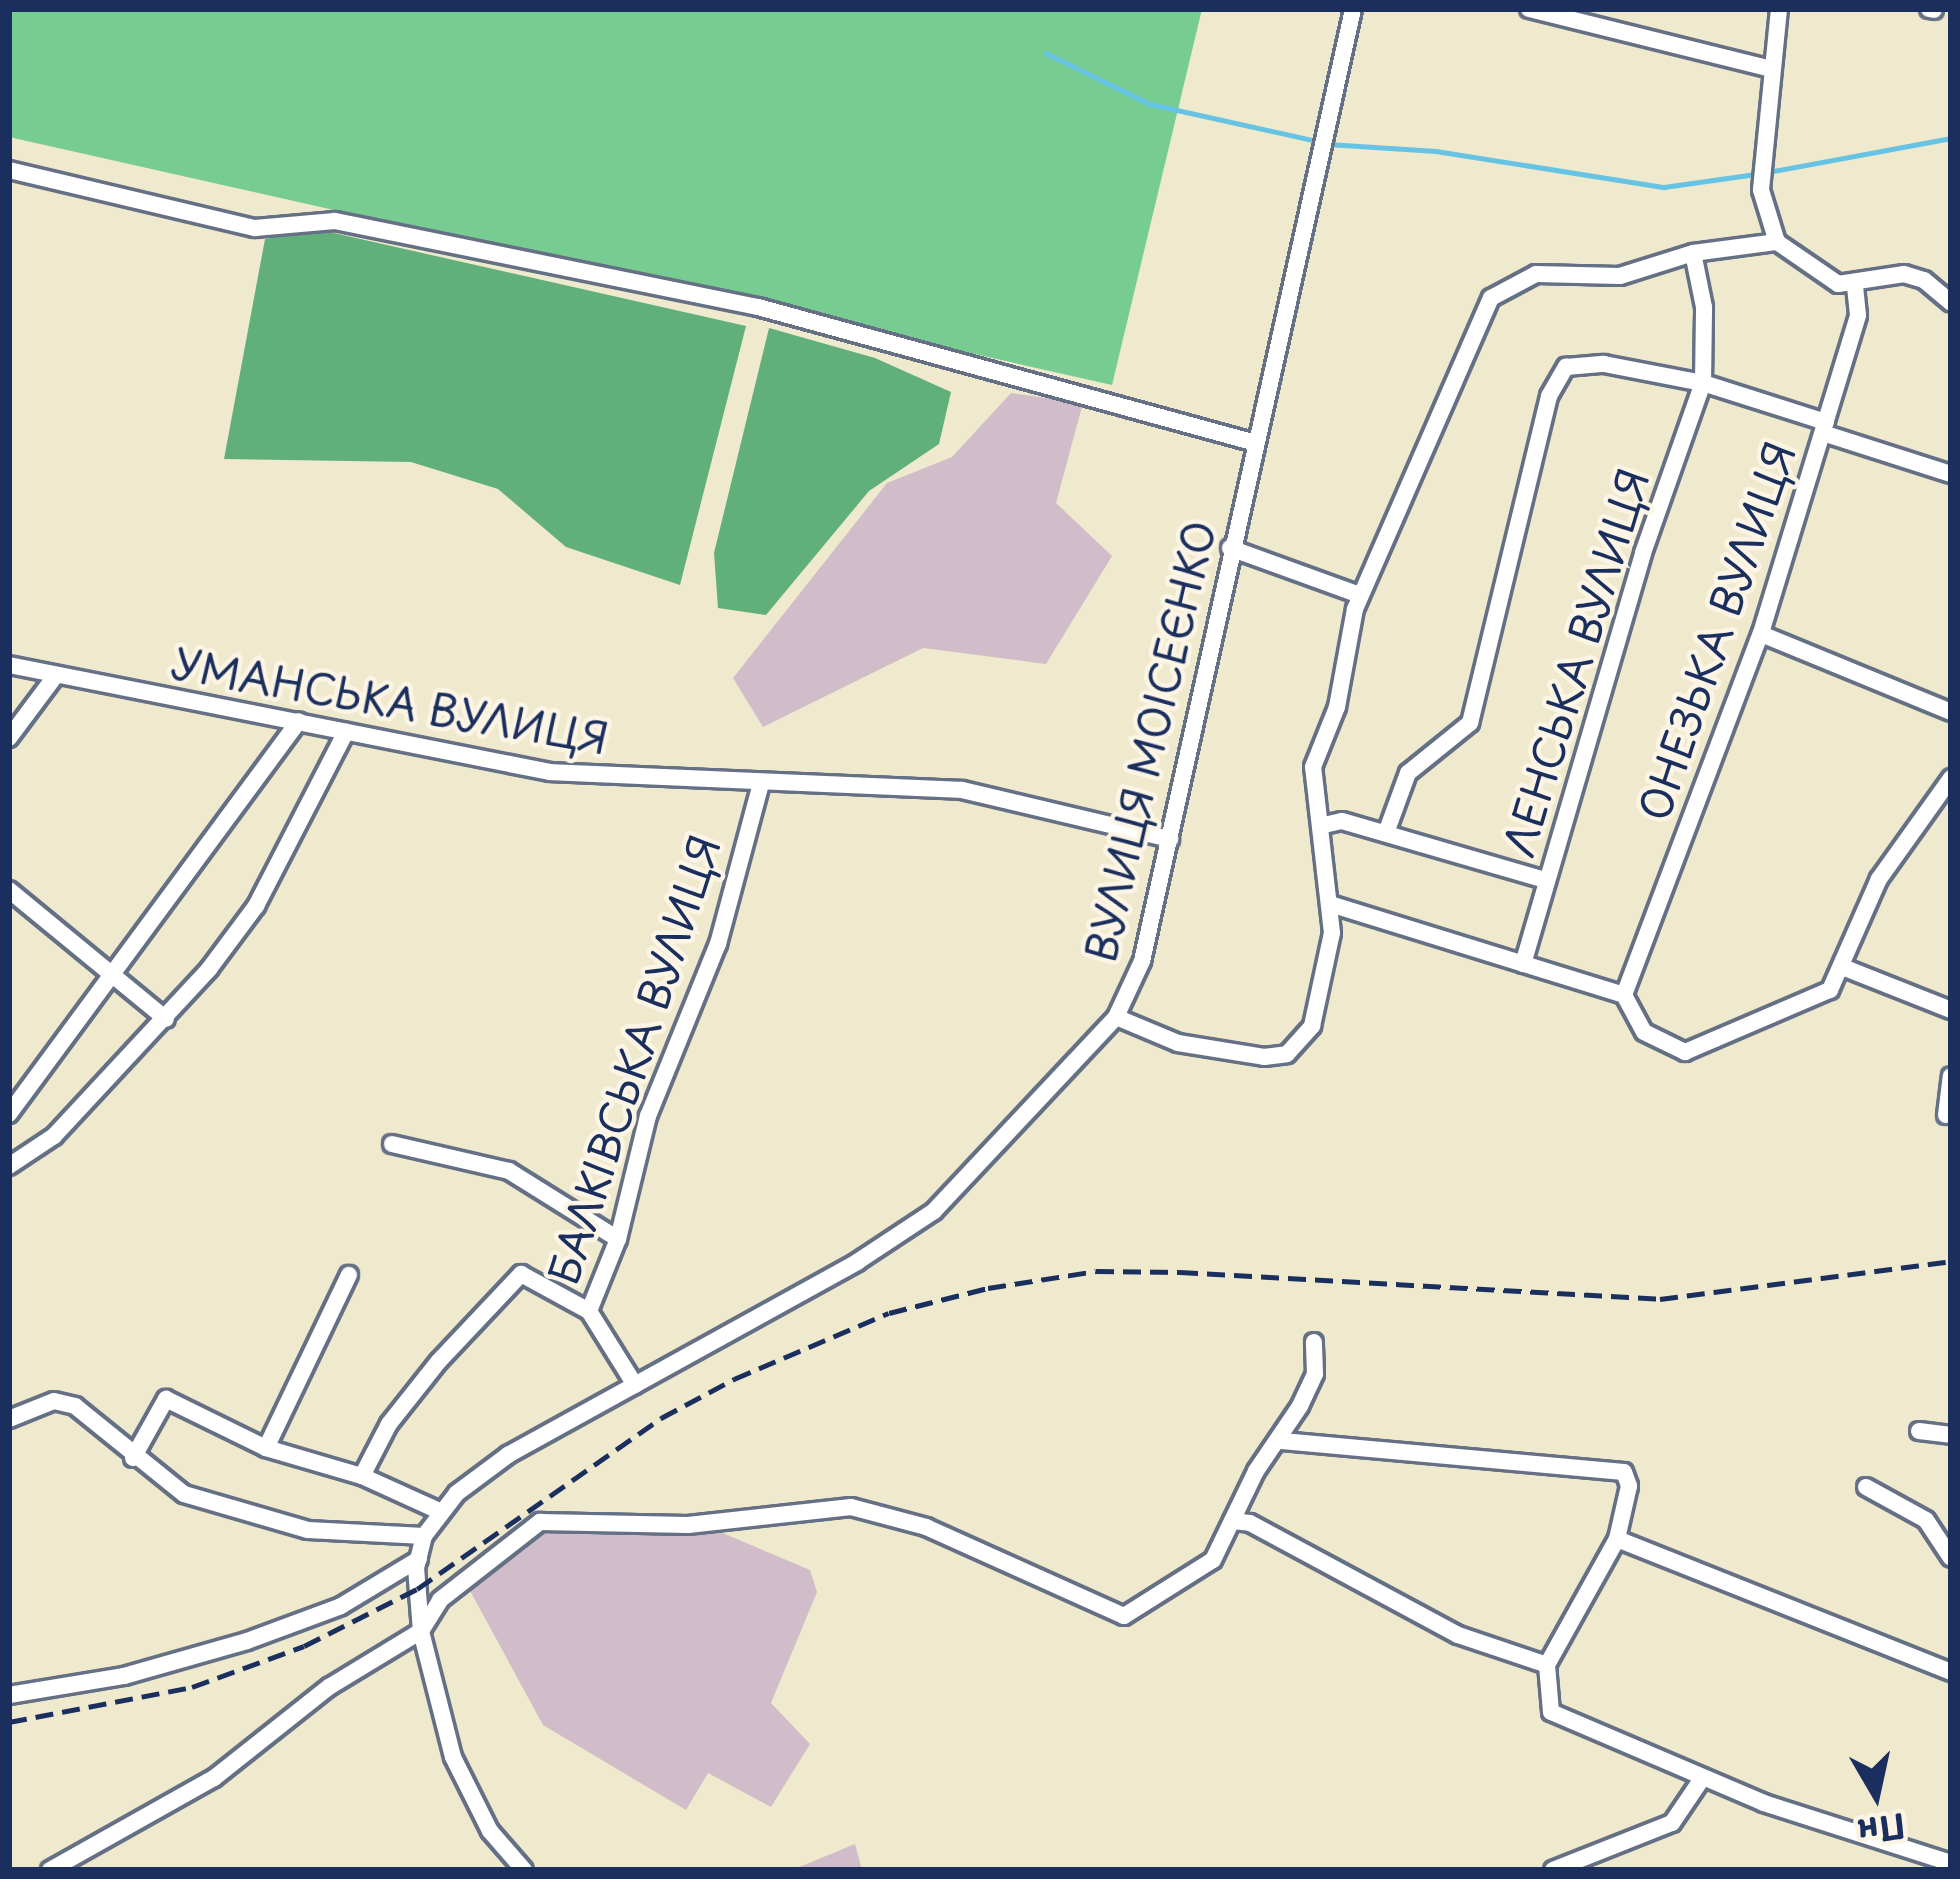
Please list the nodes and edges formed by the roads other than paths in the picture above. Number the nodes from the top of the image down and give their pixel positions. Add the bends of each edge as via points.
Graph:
1 (1353, 9) edge
2 (1529, 9) edge
3 (1779, 9) edge
4 (1569, 15) edge
5 (1771, 69) junction
6 (9, 170) edge
7 (1778, 242) junction
8 (1693, 253) junction
9 (1855, 286) junction
10 (1951, 303) edge
11 (1703, 383) junction
12 (1824, 428) junction
13 (1252, 442) junction
14 (1951, 474) edge
15 (1230, 548) junction
16 (1360, 595) junction
17 (1761, 634) junction
18 (9, 665) edge
19 (56, 675) junction
20 (1951, 712) edge
21 (299, 721) junction
22 (346, 732) junction
23 (9, 738) edge
24 (1951, 778) edge
25 (761, 784) junction
26 (1324, 825) junction
27 (1386, 833) junction
28 (1170, 839) junction
29 (1545, 880) junction
30 (9, 890) edge
31 (1330, 904) junction
32 (1522, 964) junction
33 (1845, 968) junction
34 (114, 976) junction
35 (1624, 995) junction
36 (1951, 1010) edge
37 (1116, 1018) junction
38 (166, 1019) junction
39 (1951, 1076) edge
40 (9, 1114) edge
41 (1946, 1115) dead end
42 (392, 1144) dead end
43 (9, 1166) edge
44 (618, 1239) junction
45 (349, 1275) dead end
46 (589, 1311) junction
47 (1314, 1342) dead end
48 (635, 1384) junction
49 (9, 1419) edge
50 (1919, 1432) dead end
51 (1951, 1435) edge
52 (1282, 1442) junction
53 (266, 1448) junction
54 (133, 1458) junction
55 (362, 1476) junction
56 (1866, 1487) dead end
57 (440, 1511) junction
58 (1232, 1521) junction
59 (424, 1536) junction
60 (1617, 1539) junction
61 (1951, 1558) edge
62 (417, 1563) junction
63 (421, 1631) junction
64 (1547, 1665) junction
65 (1951, 1672) edge
66 (9, 1694) edge
67 (1703, 1777) junction
68 (92, 1862) edge
69 (1951, 1864) edge
70 (50, 1870) edge
71 (524, 1870) edge
72 (1552, 1870) edge

1 - 13 street, ВУЛИЦЯ МОІСЕЄНКО
2 - 4 street
3 - 5 street
4 - 5 street
5 - 7 street via 1761,190
6 - 13 street via 255,228 335,220 758,307
7 - 8 street
7 - 9 street via 1816,274
8 - 11 street, ЛЕНСЬКА ВУЛИЦЯ via 1704,308
8 - 16 street via 1620,276 1535,274 1491,298
9 - 10 street via 1904,274
9 - 12 street, ОНЕЗЬКА ВУЛИЦЯ via 1858,315
11 - 12 street
11 - 27 street via 1604,364 1566,367 1549,396 1469,723 1408,773
11 - 29 street, ЛЕНСЬКА ВУЛИЦЯ
12 - 14 street
12 - 17 street, ОНЕЗЬКА ВУЛИЦЯ
13 - 15 street, ВУЛИЦЯ МОІСЕЄНКО
15 - 16 street
15 - 28 street, ВУЛИЦЯ МОІСЕЄНКО
16 - 26 street via 1337,707 1313,767 1311,790
17 - 20 street
17 - 35 street, ОНЕЗЬКА ВУЛИЦЯ
18 - 19 street, УМАНСЬКА ВУЛИЦЯ
19 - 21 street, УМАНСЬКА ВУЛИЦЯ
19 - 23 street
21 - 22 street, УМАНСЬКА ВУЛИЦЯ
21 - 34 street
22 - 25 street, УМАНСЬКА ВУЛИЦЯ via 550,772
22 - 38 street via 256,907
24 - 33 street via 1864,907
25 - 28 street, УМАНСЬКА ВУЛИЦЯ via 962,790
25 - 44 street, БАЛКІВСЬКА ВУЛИЦЯ via 718,944 648,1116
26 - 27 street via 1335,820
26 - 31 street
27 - 29 street
28 - 37 street, ВУЛИЦЯ МОІСЕЄНКО via 1142,961
29 - 32 street, ЛЕНСЬКА ВУЛИЦЯ
30 - 34 street
31 - 32 street
31 - 37 street via 1321,1001 1287,1054 1178,1042
32 - 35 street
33 - 35 street via 1830,990 1685,1052 1644,1032
33 - 36 street
34 - 38 street
34 - 40 street
37 - 48 street, ВУЛИЦЯ МОІСЕЄНКО via 934,1211
38 - 43 street via 53,1136
39 - 41 street
42 - 44 street via 509,1171
44 - 46 street, БАЛКІВСЬКА ВУЛИЦЯ
45 - 53 street
46 - 48 street
46 - 55 street, БАЛКІВСЬКА ВУЛИЦЯ via 521,1274 439,1360 389,1424
47 - 52 street via 1315,1374
48 - 57 street, ВУЛИЦЯ МОІСЕЄНКО via 508,1455
49 - 54 street via 54,1400 75,1406
50 - 51 street
52 - 58 street
52 - 60 street via 1624,1472 1629,1486
53 - 54 street via 166,1399
53 - 55 street
54 - 59 street via 184,1494 233,1511 308,1530
55 - 57 street
56 - 61 street via 1926,1520
57 - 59 street, ВУЛИЦЯ МОІСЕЄНКО
58 - 63 street via 1213,1560 1124,1616 926,1527 850,1507 688,1525 540,1522 440,1600
58 - 64 street via 1250,1523 1458,1635
59 - 62 street, ВУЛИЦЯ МОІСЕЄНКО
60 - 64 street
60 - 65 street
62 - 63 street, ВУЛИЦЯ МОІСЕЄНКО
62 - 66 street via 341,1606 248,1641 124,1676
63 - 68 street via 329,1688
63 - 71 street, ВУЛИЦЯ МОІСЕЄНКО via 464,1784
64 - 67 street via 1551,1712
67 - 69 street
67 - 72 street via 1672,1823
68 - 70 street

